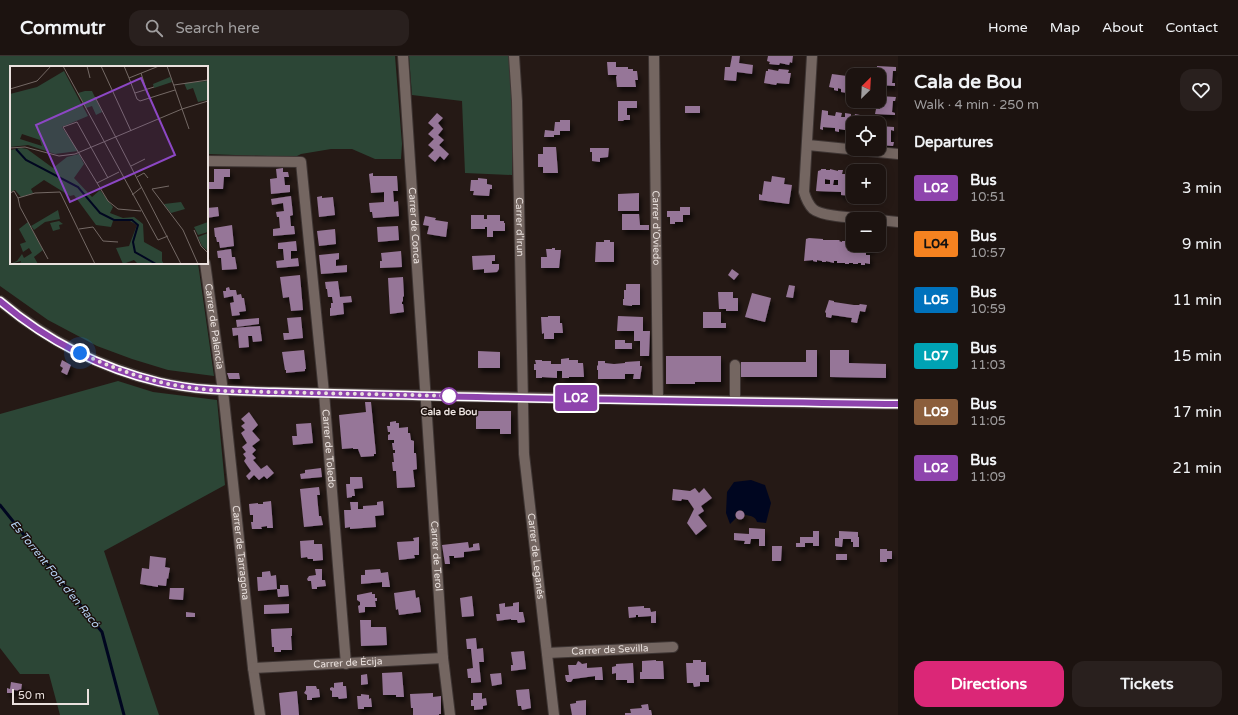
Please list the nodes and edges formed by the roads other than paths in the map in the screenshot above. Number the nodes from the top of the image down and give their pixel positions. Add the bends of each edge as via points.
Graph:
1 (403, 56) edge
2 (514, 56) edge
3 (654, 56) edge
4 (812, 56) edge
5 (808, 145) junction
6 (898, 154) edge
7 (208, 161) edge
8 (846, 216) edge
9 (886, 221) edge
10 (898, 222) edge
11 (205, 264) edge
12 (0, 301) edge
13 (734, 365) dead end
14 (223, 391) junction
15 (324, 393) junction
16 (425, 396) junction
17 (522, 397) junction
18 (658, 400) junction
19 (735, 401) junction
20 (898, 404) edge
21 (673, 646) dead end
22 (547, 653) junction
23 (443, 658) junction
24 (346, 664) junction
25 (253, 668) junction
26 (260, 715) edge
27 (450, 715) edge
28 (554, 715) edge

1 - 16 street, Carrer de Conca
2 - 17 street, Carrer d'Irun
3 - 18 street, Carrer d'Oviedo
4 - 5 street
5 - 6 street
5 - 8 street via 804,192 807,202 814,210
7 - 15 street, Carrer de Toledo via 300,162
9 - 10 street
11 - 14 street, Carrer de Palencia
12 - 14 street via 40,331 100,362 159,382
13 - 19 street
14 - 15 street
14 - 25 street, Carrer de Tarragona
15 - 16 street
15 - 24 street, Carrer de Toledo
16 - 17 street
16 - 23 street, Carrer de Terol
17 - 18 street
17 - 22 street, Carrer de Leganés via 525,461
18 - 19 street
19 - 20 street
21 - 22 street, Carrer de Sevilla
22 - 28 street, Carrer de Leganés
23 - 24 street, Carrer de Écija
23 - 27 street, Carrer de Terol
24 - 25 street, Carrer de Écija
25 - 26 street, Carrer de Tarragona

